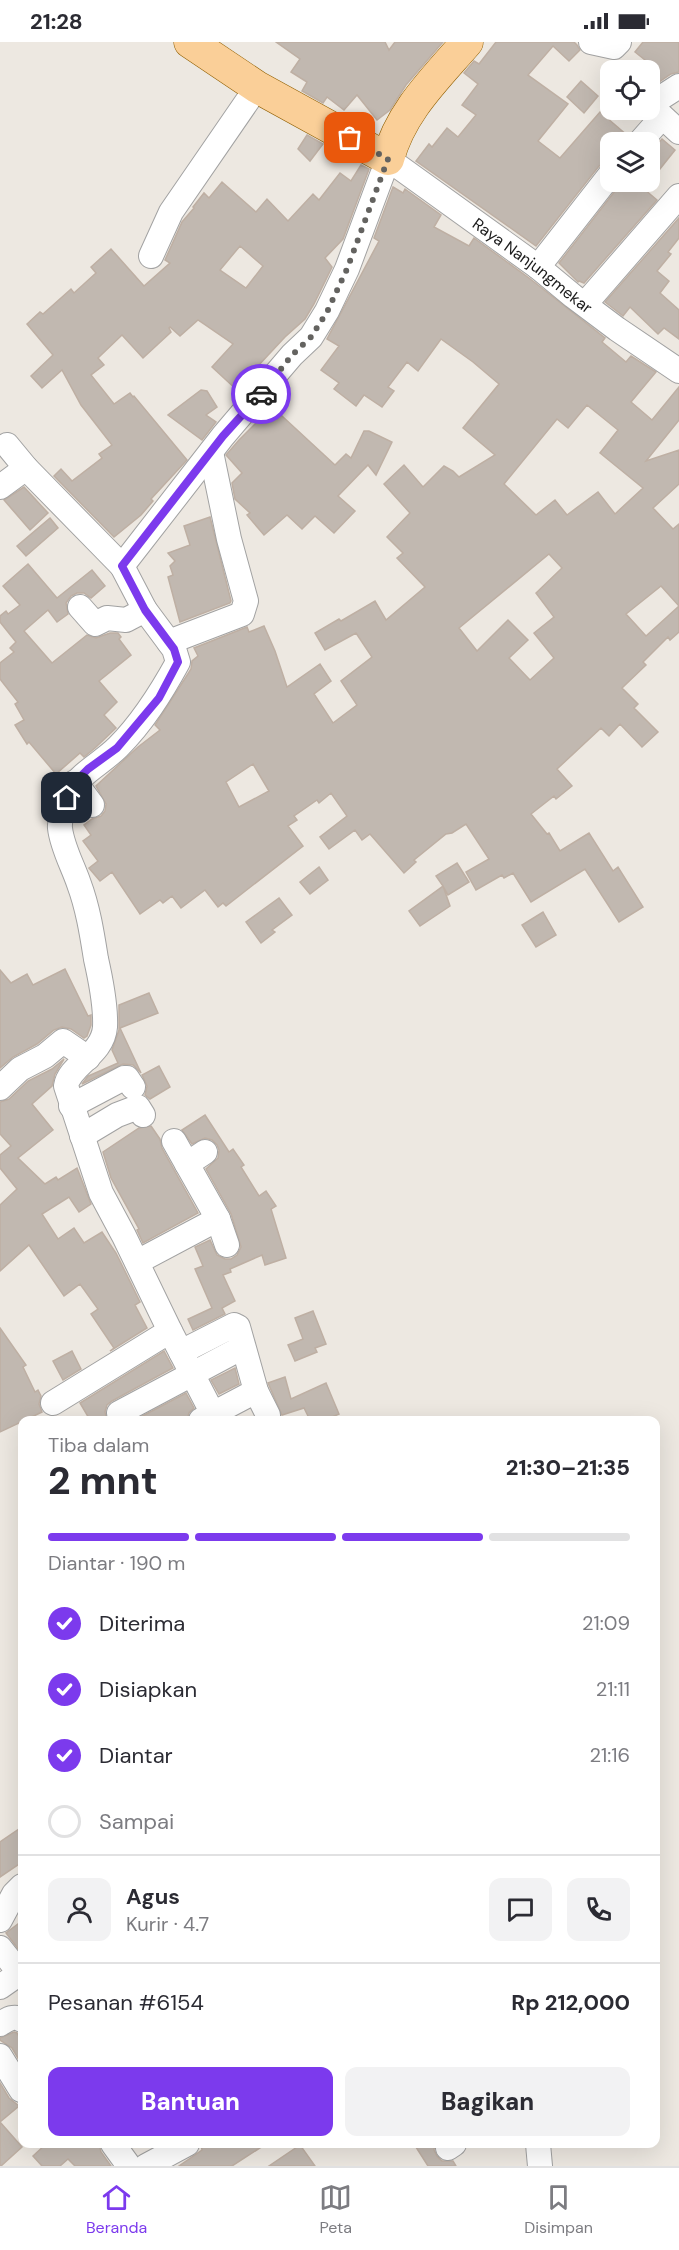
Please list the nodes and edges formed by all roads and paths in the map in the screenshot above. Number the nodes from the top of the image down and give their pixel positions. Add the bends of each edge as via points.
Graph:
1 (467, 42) edge
2 (591, 42) edge
3 (620, 42) edge
4 (196, 44) edge
5 (679, 86) edge
6 (257, 87) junction
7 (671, 124) edge
8 (657, 132) edge
9 (385, 166) junction
10 (600, 188) edge
11 (678, 198) edge
12 (151, 256) dead end
13 (538, 267) junction
14 (585, 304) junction
15 (679, 371) edge
16 (7, 445) dead end
17 (211, 452) junction
18 (26, 468) junction
19 (0, 487) edge
20 (122, 566) junction
21 (80, 607) dead end
22 (145, 610) junction
23 (169, 642) junction
24 (75, 782) junction
25 (92, 805) dead end
26 (88, 1058) junction
27 (133, 1087) dead end
28 (0, 1088) edge
29 (71, 1106) junction
30 (143, 1115) dead end
31 (82, 1136) junction
32 (174, 1141) dead end
33 (218, 1219) junction
34 (227, 1245) dead end
35 (137, 1262) junction
36 (170, 1331) junction
37 (243, 1347) junction
38 (181, 1352) junction
39 (191, 1374) junction
40 (256, 1390) junction
41 (54, 1403) dead end
42 (119, 1413) dead end
43 (268, 1415) dead end
44 (209, 1416) edge
45 (213, 1416) edge
46 (18, 1890) edge
47 (0, 1920) edge
48 (0, 1948) edge
49 (18, 1970) edge
50 (18, 1976) edge
51 (0, 1988) edge
52 (18, 2017) edge
53 (0, 2024) edge
54 (0, 2056) edge
55 (18, 2085) edge
56 (116, 2148) edge
57 (180, 2148) edge
58 (538, 2148) edge
59 (129, 2166) edge
60 (146, 2166) edge
61 (540, 2166) edge

1 - 9 main road via 417,100 393,139
2 - 3 street via 614,47
4 - 6 main road, Raya Nanjungmekar
5 - 7 street via 651,103
6 - 9 main road, Raya Nanjungmekar
6 - 12 street via 171,212
7 - 8 street
9 - 13 street, Raya Nanjungmekar
9 - 17 street via 327,312 311,337
10 - 13 street
11 - 14 street
13 - 14 street, Raya Nanjungmekar
14 - 15 street, Raya Nanjungmekar
16 - 18 street
17 - 20 street
17 - 23 street via 246,607 242,614
18 - 19 street
18 - 20 street
20 - 22 street
21 - 22 street via 95,624 107,618 123,621
22 - 23 street
23 - 24 street via 178,662 159,698 117,748
24 - 25 street
24 - 26 street via 60,827 89,920 105,1027 99,1045
26 - 28 street via 63,1041 20,1069
26 - 29 street via 67,1080
27 - 29 street via 124,1078
29 - 31 street
30 - 31 street via 138,1107
31 - 35 street via 101,1193
32 - 33 street via 196,1158
33 - 34 street
33 - 35 street
35 - 36 street
36 - 38 street
36 - 41 street
37 - 38 street via 234,1325
37 - 39 street
37 - 40 street
38 - 39 street
39 - 42 street
39 - 44 street
40 - 43 street
40 - 45 street
46 - 47 street
48 - 49 street
50 - 51 street
52 - 53 street
54 - 55 street
56 - 59 street
57 - 60 street
58 - 61 street

